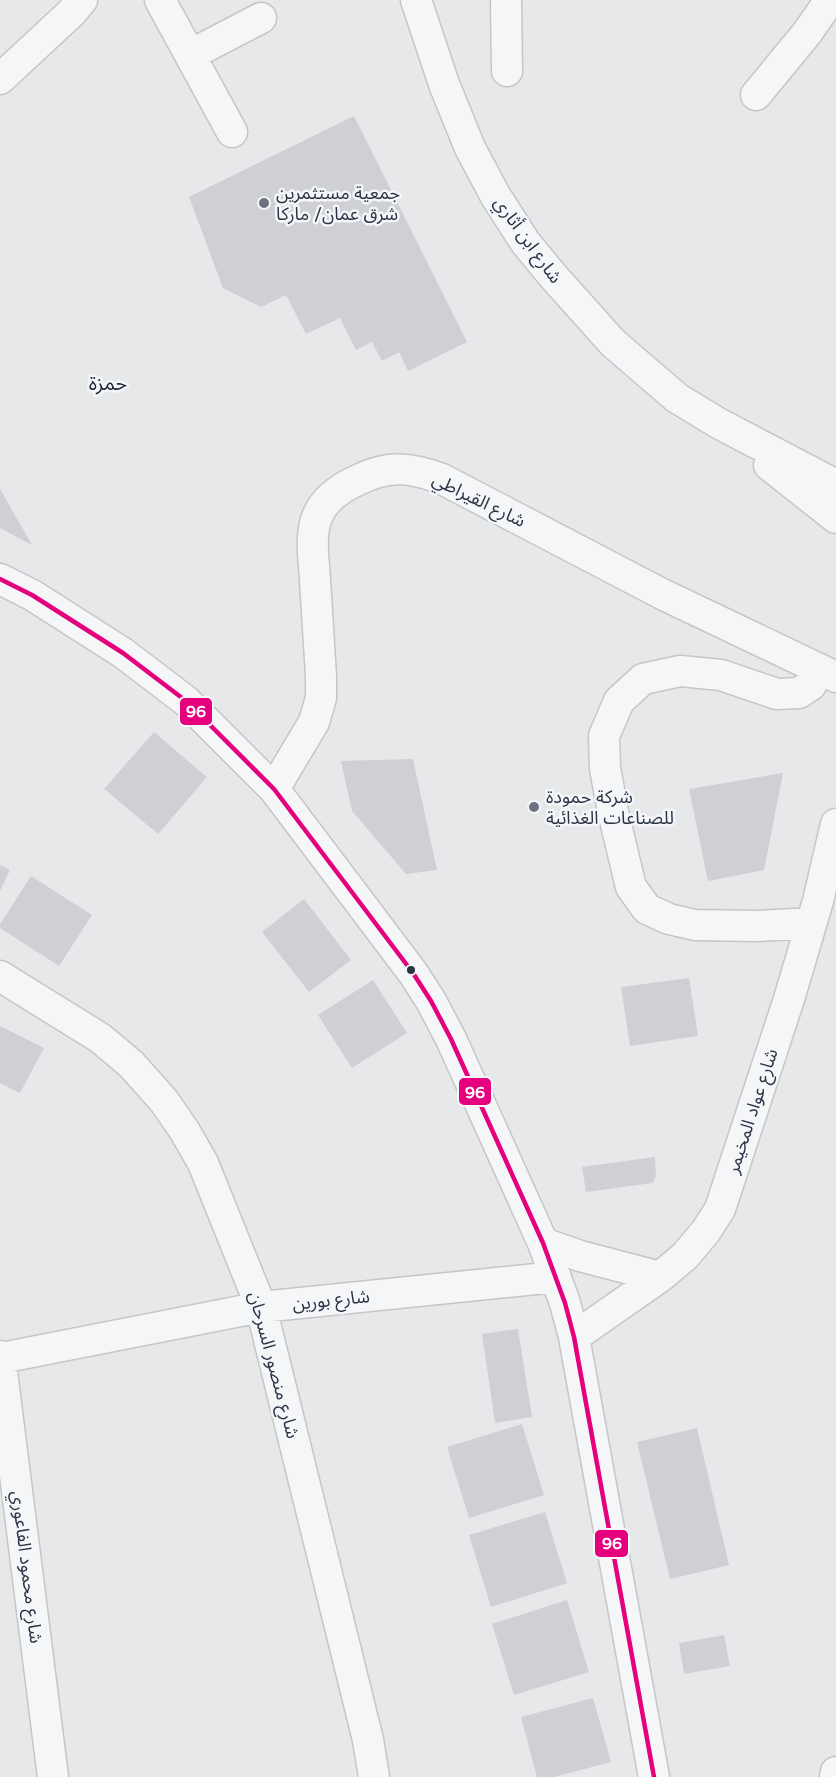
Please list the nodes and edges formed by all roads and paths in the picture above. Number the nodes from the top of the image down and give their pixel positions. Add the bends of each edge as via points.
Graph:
1 (82, 0) edge
2 (160, 0) edge
3 (416, 0) edge
4 (506, 0) edge
5 (830, 0) edge
6 (261, 18) dead end
7 (190, 55) junction
8 (507, 71) dead end
9 (0, 80) edge
10 (756, 95) dead end
11 (232, 132) dead end
12 (718, 423) junction
13 (836, 485) edge
14 (836, 519) edge
15 (0, 579) edge
16 (827, 673) edge
17 (274, 789) junction
18 (836, 824) edge
19 (811, 923) junction
20 (0, 976) edge
21 (543, 1243) junction
22 (556, 1277) junction
23 (660, 1277) junction
24 (261, 1307) junction
25 (574, 1337) junction
26 (0, 1357) edge
27 (7, 1457) edge
28 (836, 1772) edge
29 (53, 1777) edge
30 (374, 1777) edge
31 (654, 1777) edge
32 (835, 1777) edge

1 - 9 street
2 - 7 street
3 - 12 street, شارع ابن أثاري via 470,148 525,242 613,343 677,398
4 - 8 street
5 - 10 street
6 - 7 street
7 - 11 street
12 - 13 street, شارع ابن أثاري
12 - 14 street, شارع ابن أثاري
15 - 17 street via 32,595 186,701
16 - 17 street, شارع القيراطي via 662,594 442,479 418,470 369,474 328,500 316,519 313,543 321,698 314,722
16 - 19 street via 799,693 777,694 721,675 680,671 643,679 619,701 604,736 605,768 631,887 647,909 694,924
17 - 21 street via 431,1001
18 - 19 street, شارع عواد المخيمر
19 - 23 street, شارع عواد المخيمر via 720,1209 685,1256
20 - 24 street, شارع منصور السرحان via 100,1038 131,1064 164,1101 203,1163
21 - 22 street
21 - 23 street
22 - 24 street, شارع بورين
22 - 25 street
23 - 25 street, شارع عواد المخيمر
24 - 26 street, شارع بورين
24 - 30 street, شارع منصور السرحان
25 - 31 street
26 - 27 street, شارع محمود الفاعوري
27 - 29 street, شارع محمود الفاعوري
28 - 32 street

